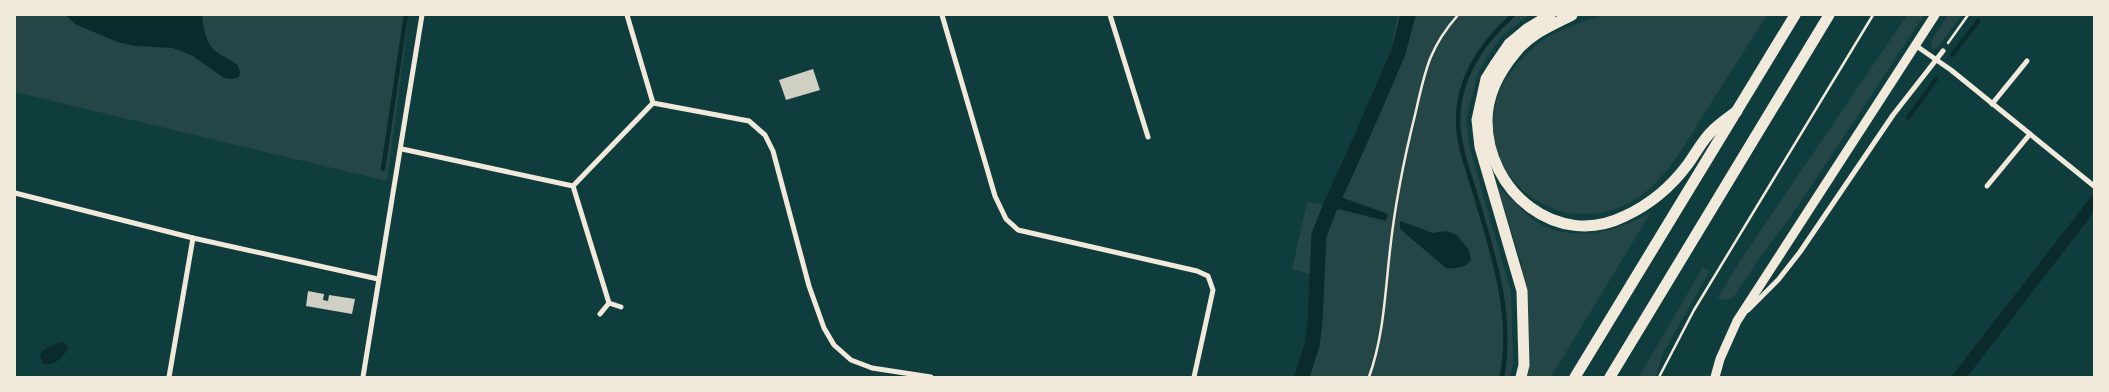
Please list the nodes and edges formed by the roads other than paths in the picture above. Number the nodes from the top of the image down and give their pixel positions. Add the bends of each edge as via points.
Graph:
1 (422, 15) edge
2 (627, 15) edge
3 (942, 15) edge
4 (1110, 15) edge
5 (1550, 15) edge
6 (1572, 15) edge
7 (1795, 15) edge
8 (1829, 15) edge
9 (1935, 15) edge
10 (1915, 45) junction
11 (1943, 50) road end
12 (1935, 59) junction
13 (2027, 61) dead end
14 (654, 103) junction
15 (1992, 104) junction
16 (1737, 111) junction
17 (2030, 134) junction
18 (1148, 136) dead end
19 (402, 149) junction
20 (573, 186) junction
21 (1987, 186) dead end
22 (2094, 186) edge
23 (15, 193) edge
24 (193, 238) junction
25 (378, 279) junction
26 (609, 303) junction
27 (621, 307) dead end
28 (600, 314) dead end
29 (1737, 321) junction
30 (169, 377) edge
31 (363, 377) edge
32 (931, 377) edge
33 (1194, 377) edge
34 (1521, 377) edge
35 (1575, 377) edge
36 (1610, 377) edge
37 (1715, 377) edge

1 - 19 street
2 - 14 street
3 - 33 street via 995,196 1006,220 1018,230 1208,276 1213,290
4 - 18 street
5 - 34 highway via 1509,44 1486,79 1477,120 1480,147 1522,290 1524,365
6 - 16 highway via 1532,36 1516,51 1495,83 1487,120 1490,145 1502,178 1522,201 1543,216 1571,225 1624,218 1663,194 1712,130
7 - 16 highway
8 - 36 highway
9 - 10 street
10 - 12 street
10 - 29 street
11 - 12 street
12 - 15 street
12 - 29 street via 1892,115 1800,252 1778,280
13 - 15 street
14 - 20 street
14 - 32 street via 749,121 765,135 809,286 824,328 834,345 851,360 872,368
15 - 17 street
16 - 35 highway
17 - 21 street
17 - 22 street
19 - 20 street
19 - 25 street
20 - 26 street
23 - 24 street
24 - 25 street
24 - 30 street
25 - 31 street
26 - 27 street
26 - 28 street
29 - 37 street

